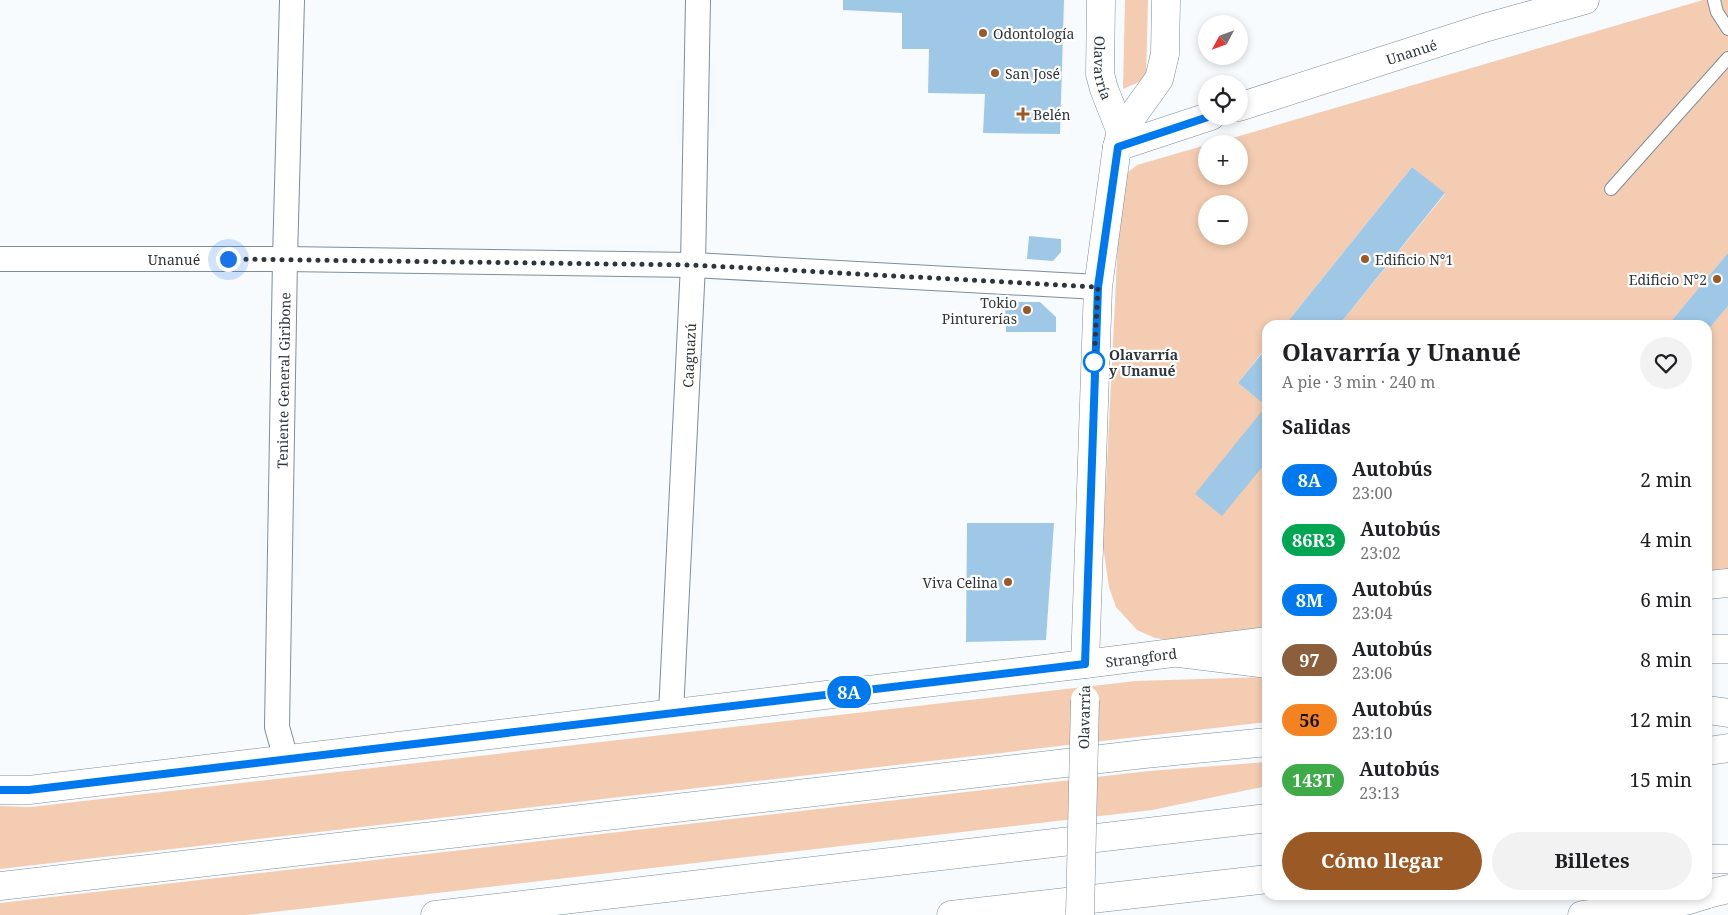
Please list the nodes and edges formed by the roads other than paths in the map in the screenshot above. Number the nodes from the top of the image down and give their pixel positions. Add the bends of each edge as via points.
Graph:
1 (292, 0) edge
2 (698, 0) edge
3 (1100, 0) edge
4 (1166, 0) edge
5 (1585, 0) edge
6 (1714, 0) edge
7 (1728, 29) edge
8 (1728, 58) edge
9 (1248, 104) edge
10 (1198, 119) edge
11 (1119, 139) junction
12 (1612, 189) dead end
13 (0, 259) edge
14 (286, 259) junction
15 (693, 265) junction
16 (1098, 287) junction
17 (1728, 582) edge
18 (1712, 584) edge
19 (1262, 642) edge
20 (1728, 649) edge
21 (1712, 650) edge
22 (1179, 652) junction
23 (1262, 663) edge
24 (1085, 664) junction
25 (1712, 711) edge
26 (671, 713) junction
27 (1728, 713) edge
28 (1262, 743) edge
29 (1728, 748) edge
30 (1712, 750) edge
31 (286, 759) junction
32 (0, 790) edge
33 (1262, 819) edge
34 (1712, 859) edge
35 (1728, 859) edge
36 (1262, 880) edge
37 (0, 886) edge
38 (1728, 889) edge
39 (1712, 893) edge
40 (1688, 900) edge
41 (435, 915) edge
42 (950, 915) edge
43 (1080, 915) edge
44 (1582, 915) edge

1 - 14 street, Teniente General Giribone
2 - 15 street, Caaguazú
3 - 11 main road, Olavarría via 1100,74
4 - 11 main road, Olavarría via 1165,54 1159,79
5 - 9 main road, Unanué via 1484,28
6 - 7 lane via 1717,12
8 - 12 lane
10 - 11 main road
11 - 16 main road, Olavarría
13 - 14 street, Unanué
14 - 15 street, Unanué
14 - 31 street, Teniente General Giribone via 277,728
15 - 16 street, Unanué
15 - 26 street, Caaguazú
16 - 24 main road, Olavarría
17 - 18 main road
19 - 22 main road, Strangford
20 - 21 main road
22 - 23 main road
22 - 24 main road, Strangford
24 - 26 main road, Strangford
24 - 43 main road, Olavarría, bridge
25 - 27 main road
26 - 31 main road, Strangford
28 - 37 main road
29 - 30 main road
31 - 32 main road, Strangford via 29,790
33 - 41 main road
34 - 35 main road
36 - 42 main road
38 - 39 main road
40 - 44 main road

